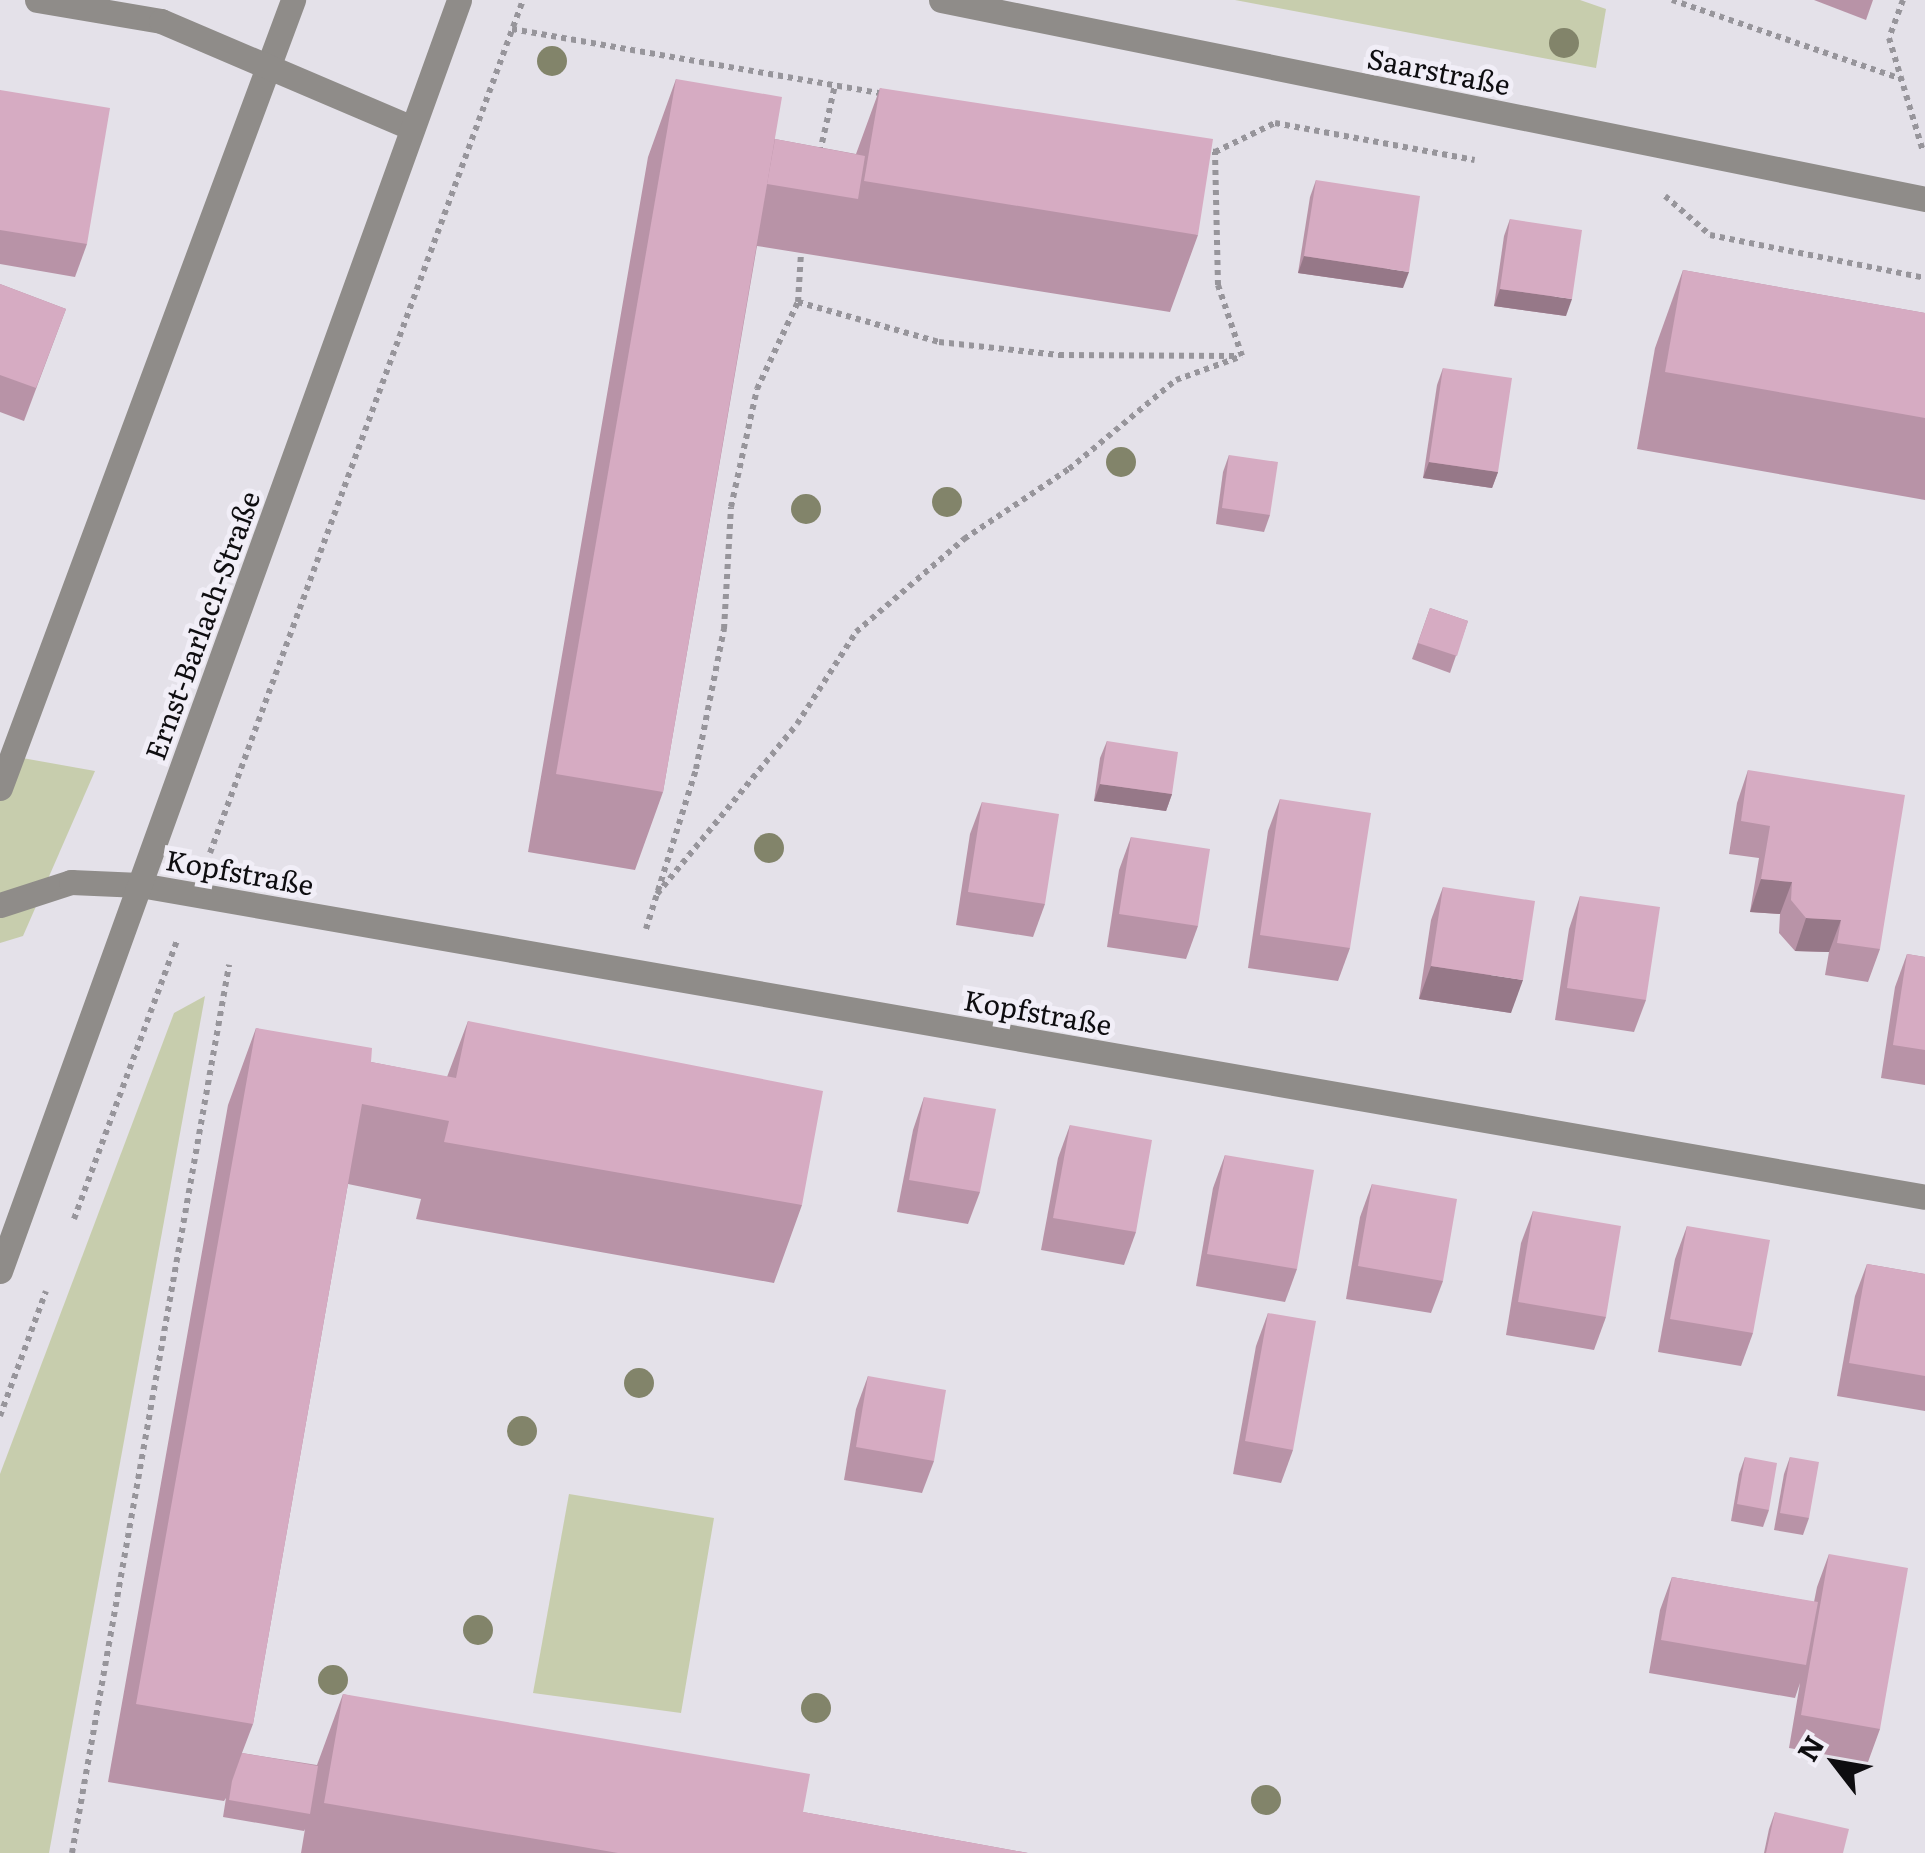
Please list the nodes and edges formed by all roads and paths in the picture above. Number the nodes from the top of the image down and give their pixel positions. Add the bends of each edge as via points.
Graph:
1 (38, 0) edge
2 (293, 0) edge
3 (459, 0) edge
4 (523, 0) edge
5 (941, 0) edge
6 (1672, 0) edge
7 (1903, 0) edge
8 (512, 30) junction
9 (266, 66) junction
10 (1901, 79) junction
11 (835, 86) junction
12 (892, 96) edge
13 (412, 128) junction
14 (1196, 149) edge
15 (1216, 152) junction
16 (819, 156) edge
17 (1925, 160) edge
18 (1490, 163) dead end
19 (1646, 192) dead end
20 (1925, 199) edge
21 (800, 253) dead end
22 (1925, 278) edge
23 (798, 302) junction
24 (1242, 356) junction
25 (0, 788) edge
26 (140, 885) junction
27 (194, 893) junction
28 (657, 894) junction
29 (0, 905) edge
30 (646, 930) dead end
31 (229, 964) dead end
32 (1925, 1197) edge
33 (68, 1234) dead end
34 (0, 1270) edge
35 (48, 1288) dead end
36 (0, 1416) edge
37 (72, 1853) edge

1 - 9 street via 161,21
2 - 9 street
3 - 13 street, Ernst-Barlach-Straße
4 - 8 path
5 - 20 street, Saarstraße
6 - 10 path
7 - 10 path via 1889,38
8 - 11 path
8 - 27 path
9 - 13 street
9 - 25 street
10 - 17 path
11 - 12 path
11 - 16 path
13 - 26 street, Ernst-Barlach-Straße
14 - 15 path
15 - 18 path via 1274,123
15 - 24 path via 1218,285
19 - 22 path via 1666,196 1710,235
21 - 23 path
23 - 24 path via 940,342 1059,355
23 - 28 path via 757,389 731,507 724,629 696,768
24 - 28 path via 1176,380 1070,469 964,540 856,632 797,724
26 - 27 street, Kopfstraße
26 - 29 street, Kopfstraße via 71,882
26 - 34 street, Ernst-Barlach-Straße
27 - 32 street, Kopfstraße
27 - 33 path
28 - 30 path
31 - 37 path
35 - 36 path

